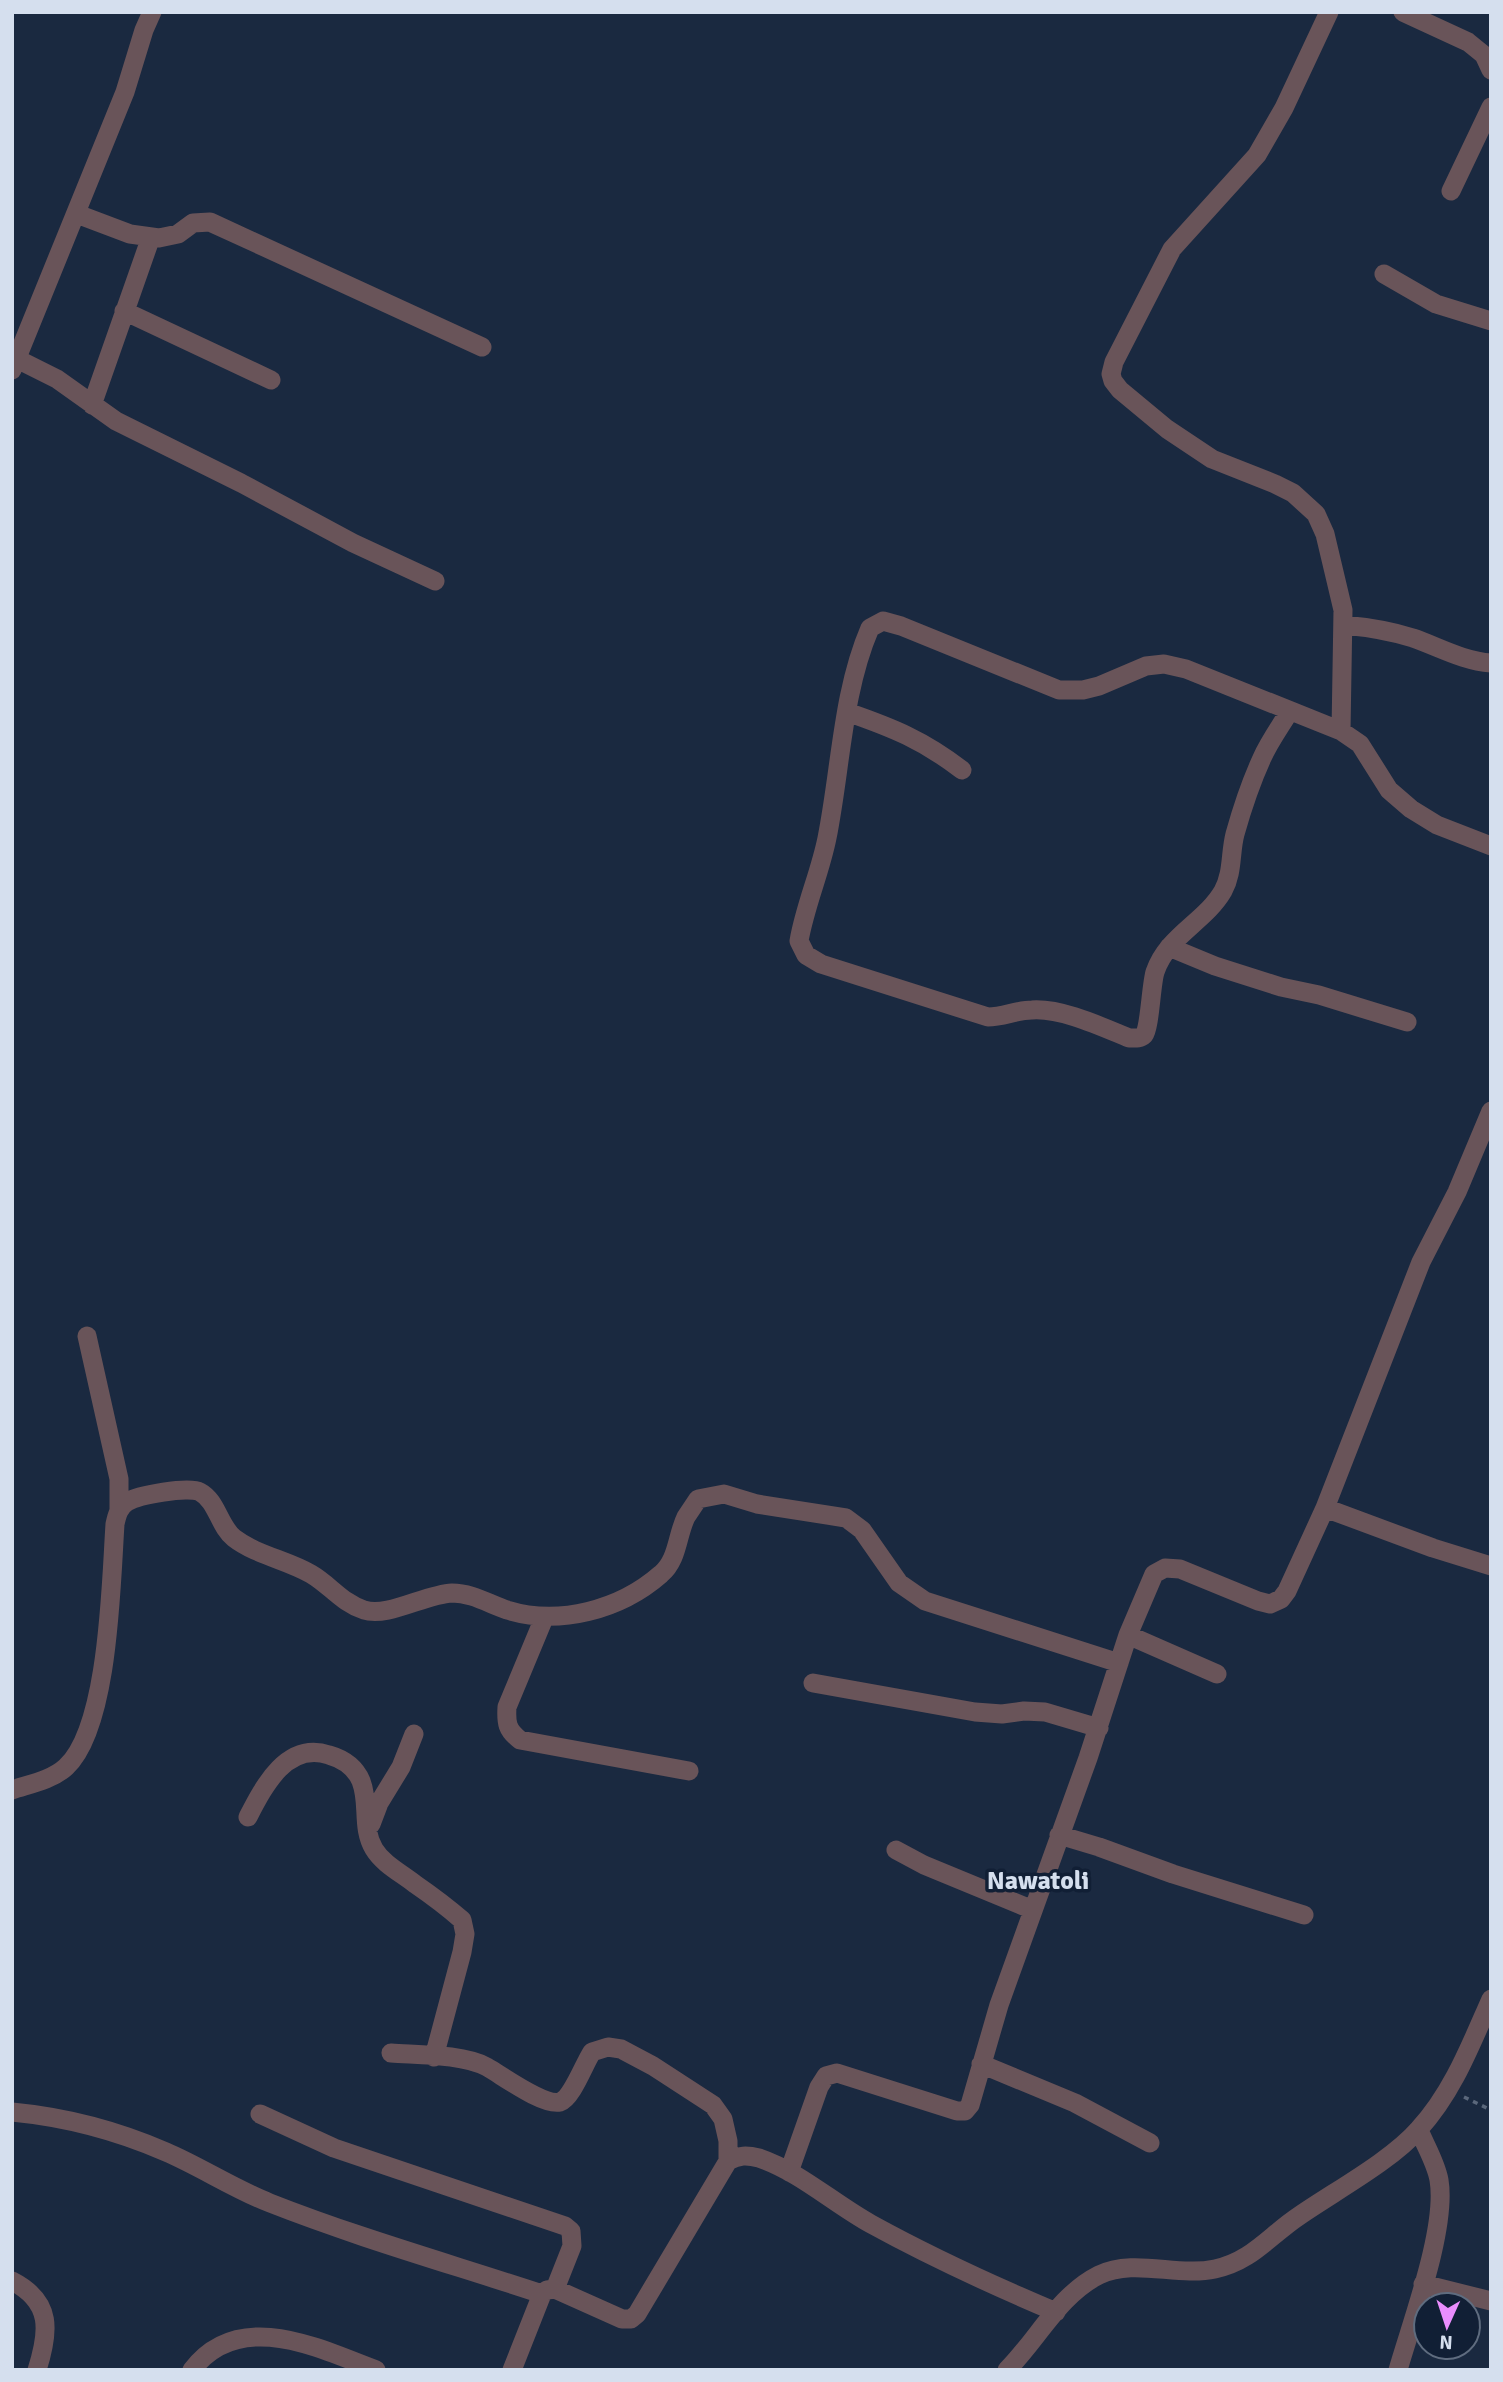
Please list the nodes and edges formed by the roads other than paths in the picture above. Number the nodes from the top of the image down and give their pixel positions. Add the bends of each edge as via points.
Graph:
1 (152, 12) edge
2 (1329, 12) edge
3 (1403, 12) edge
4 (1491, 70) edge
5 (1491, 107) edge
6 (1451, 191) dead end
7 (77, 214) junction
8 (151, 237) junction
9 (1384, 274) dead end
10 (124, 312) junction
11 (1491, 321) edge
12 (482, 346) dead end
13 (15, 364) edge
14 (271, 380) dead end
15 (92, 405) junction
16 (435, 581) dead end
17 (1343, 625) junction
18 (1491, 663) edge
19 (847, 712) junction
20 (1289, 712) junction
21 (1341, 732) junction
22 (962, 770) dead end
23 (1491, 846) edge
24 (1169, 947) junction
25 (1407, 1022) dead end
26 (1491, 1111) edge
27 (87, 1336) dead end
28 (1325, 1508) junction
29 (119, 1509) junction
30 (1491, 1566) edge
31 (544, 1618) junction
32 (1128, 1635) junction
33 (1119, 1663) junction
34 (1217, 1674) dead end
35 (813, 1683) dead end
36 (1099, 1728) junction
37 (414, 1734) dead end
38 (689, 1771) dead end
39 (12, 1790) edge
40 (248, 1817) dead end
41 (367, 1834) junction
42 (1059, 1835) junction
43 (896, 1850) dead end
44 (1033, 1910) junction
45 (1304, 1915) dead end
46 (1491, 1999) edge
47 (391, 2053) dead end
48 (434, 2057) junction
49 (981, 2064) junction
50 (12, 2112) edge
51 (260, 2114) dead end
52 (1419, 2130) junction
53 (1150, 2143) dead end
54 (728, 2161) junction
55 (789, 2172) junction
56 (12, 2281) edge
57 (1423, 2284) junction
58 (548, 2291) junction
59 (1491, 2301) edge
60 (1056, 2312) junction
61 (37, 2370) edge
62 (192, 2370) edge
63 (376, 2370) edge
64 (512, 2370) edge
65 (1007, 2370) edge
66 (1398, 2370) edge

1 - 7 street
2 - 17 street via 1257,155 1172,248 1111,374 1120,390 1167,429 1212,459 1293,493 1311,509 1325,534
3 - 4 street via 1468,42 1484,55
5 - 6 street
7 - 8 street
7 - 13 street
8 - 10 street
8 - 12 street via 178,234 193,223 210,222
9 - 11 street via 1436,304
10 - 14 street
10 - 15 street
13 - 15 street via 57,379
15 - 16 street via 353,543
17 - 18 street via 1412,638
17 - 21 street
19 - 20 street via 863,643 870,628 883,621 1059,690 1083,690 1146,666 1164,664
19 - 22 street via 908,734
19 - 24 street via 826,842 799,941 806,955 821,964 988,1017 1051,1011 1138,1038 1147,1025 1155,972
20 - 21 street
20 - 24 street via 1262,757 1250,789 1223,891
21 - 23 street via 1360,744 1390,790 1410,809
24 - 25 street via 1281,987
26 - 28 street via 1458,1192 1422,1262
27 - 29 street via 119,1479
28 - 30 street
28 - 32 street via 1281,1600 1270,1604 1258,1601 1196,1574 1165,1568 1154,1574
29 - 31 street via 128,1501 158,1494 188,1489 201,1492 232,1537 314,1576 343,1600 366,1611 452,1593
29 - 39 street via 106,1654 80,1751 65,1769
31 - 33 street via 578,1614 643,1590 665,1572 685,1518 698,1499 723,1494 846,1518 862,1531 899,1583 925,1601
31 - 38 street via 508,1707 509,1731 520,1740
32 - 33 street
32 - 34 street
33 - 36 street
35 - 36 street via 975,1712 1045,1712
36 - 42 street
37 - 41 street
40 - 41 street via 282,1765 303,1753 321,1752 347,1762 360,1779
41 - 48 street via 386,1863 461,1920 465,1934 462,1952
42 - 44 street
42 - 45 street
43 - 44 street
44 - 49 street
46 - 52 street via 1457,2074
47 - 48 street
48 - 54 street via 484,2065 545,2100 559,2102 568,2096 592,2052 621,2049 713,2105 723,2119
49 - 53 street via 1075,2103
49 - 55 street via 965,2111 926,2103 849,2076 826,2076
50 - 58 street via 59,2119 134,2140 308,2217
51 - 58 street via 334,2148 565,2226 571,2231 572,2246
52 - 57 street via 1439,2179 1440,2214
52 - 60 street via 1245,2259 1213,2270 1129,2268 1101,2274 1078,2287
54 - 55 street via 749,2156
54 - 58 street via 631,2319
55 - 60 street via 930,2257
56 - 61 street via 39,2303 46,2323
57 - 59 street
57 - 66 street
58 - 64 street
60 - 65 street
62 - 63 street via 215,2346 268,2336 301,2342

